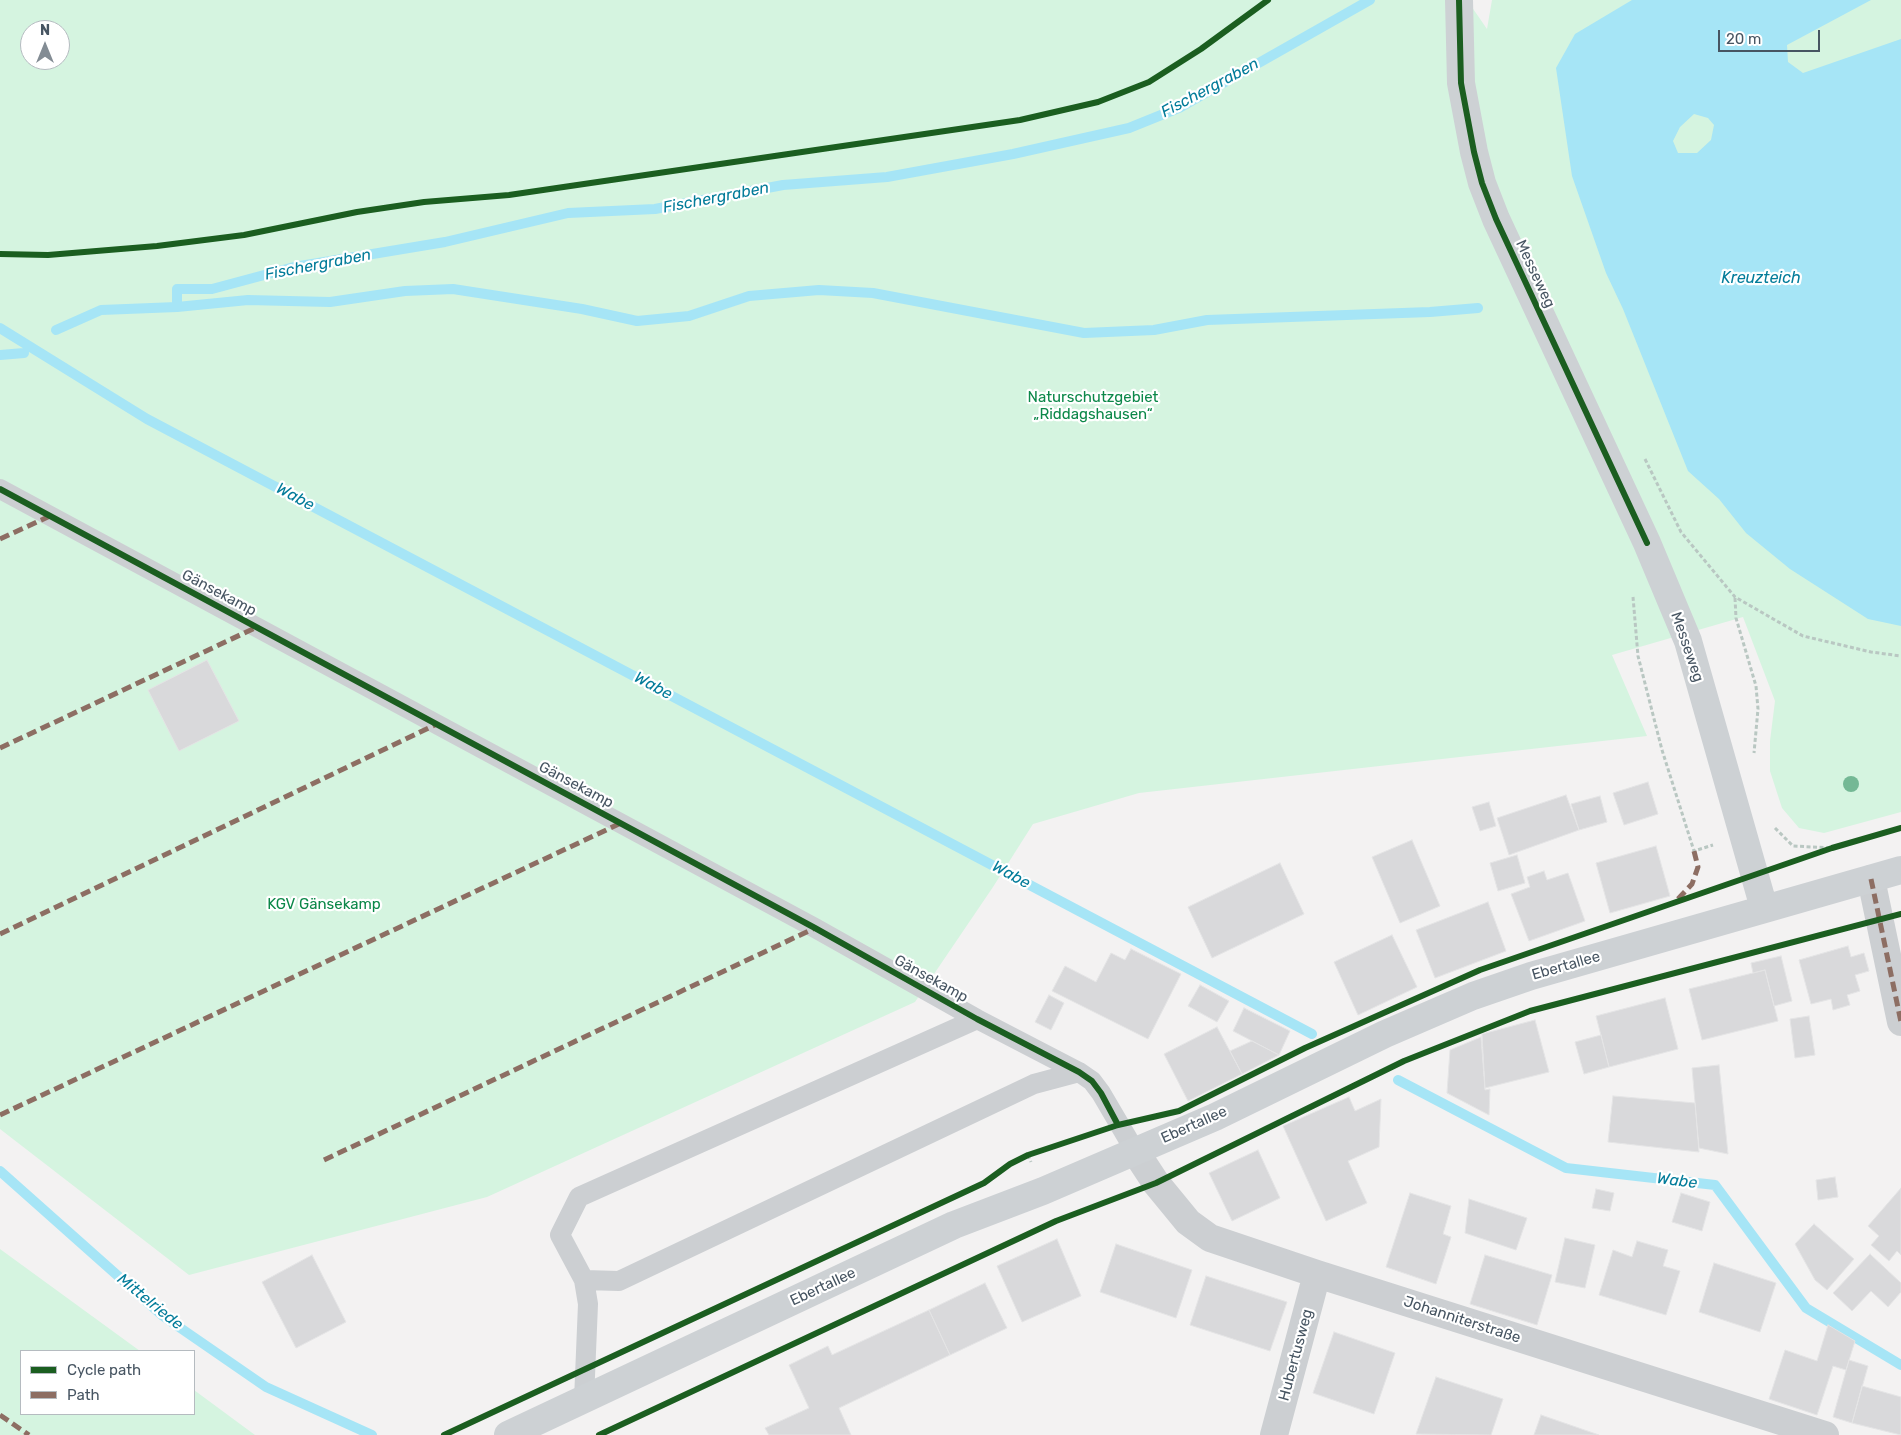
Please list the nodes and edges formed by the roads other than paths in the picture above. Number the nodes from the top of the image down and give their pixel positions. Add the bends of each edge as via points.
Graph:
1 (1459, 0) edge
2 (0, 489) edge
3 (1901, 870) edge
4 (1871, 879) junction
5 (1764, 908) junction
6 (977, 1019) junction
7 (1901, 1022) edge
8 (1079, 1072) junction
9 (1135, 1151) junction
10 (1317, 1274) junction
11 (584, 1280) junction
12 (584, 1400) junction
13 (508, 1435) edge
14 (1274, 1435) edge
15 (1825, 1435) edge

1 - 5 main road, Messeweg via 1461,83 1482,183 1647,543 1688,641
2 - 6 lane, Gänsekamp via 806,923
3 - 4 main road, Ebertallee
4 - 5 main road, Ebertallee
4 - 7 street
5 - 9 main road, Ebertallee via 1473,996
6 - 8 lane, Gänsekamp
6 - 11 lane via 579,1197 560,1236
8 - 9 lane, Gänsekamp via 1092,1081
8 - 11 lane via 1034,1084 619,1281
9 - 10 street, Johanniterstraße via 1188,1222 1210,1238
9 - 12 main road, Ebertallee via 954,1225
10 - 14 street, Hubertusweg
10 - 15 street, Johanniterstraße
11 - 12 lane via 588,1304
12 - 13 main road, Ebertallee

